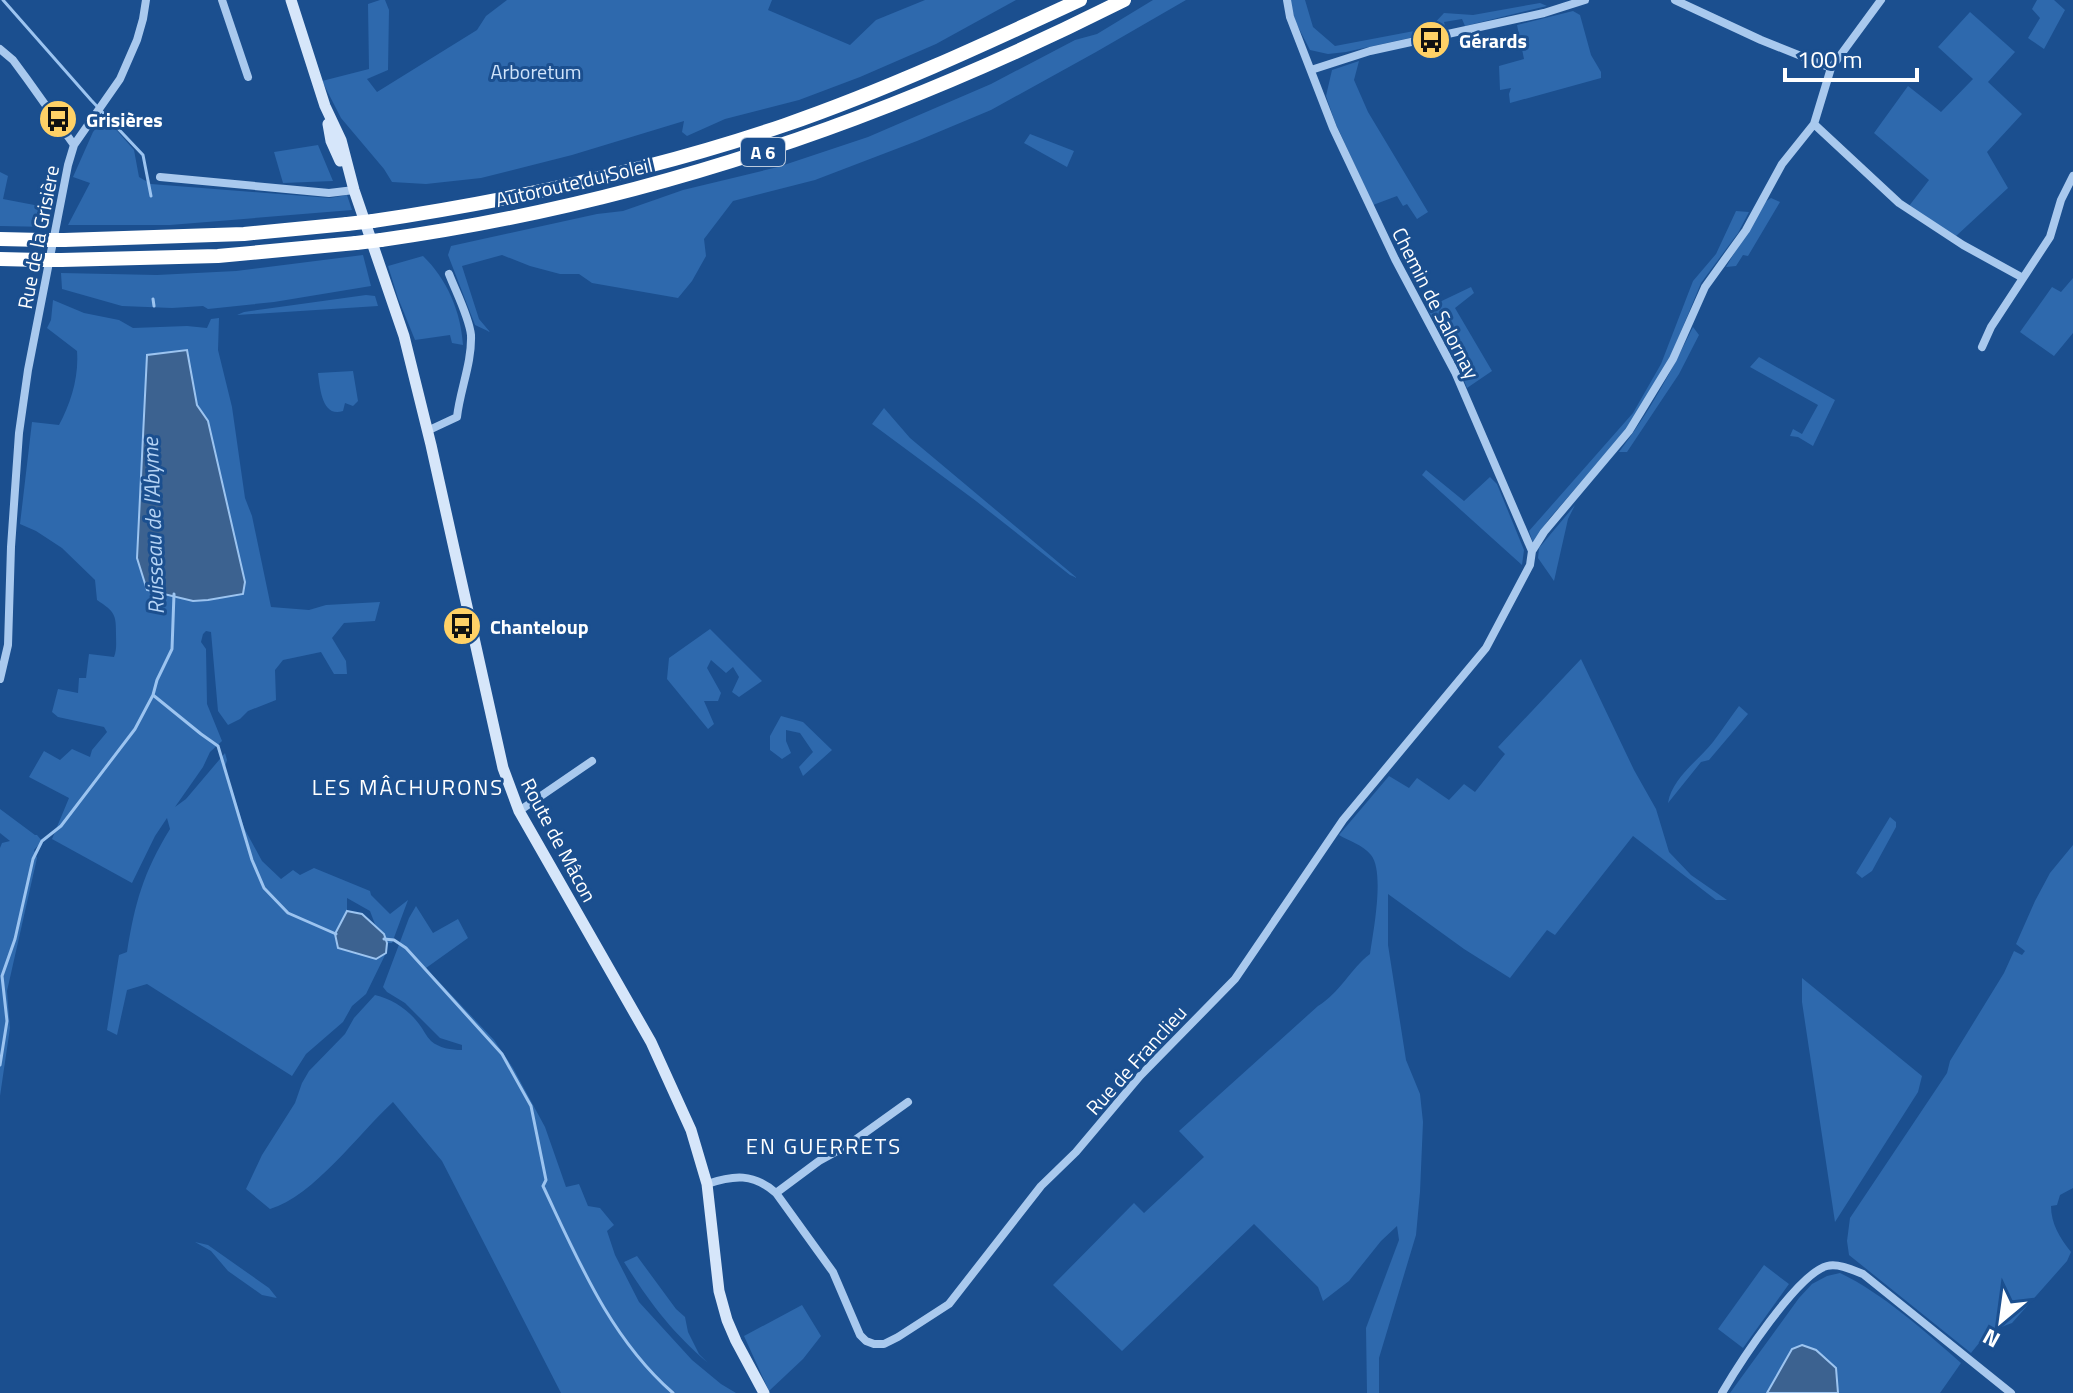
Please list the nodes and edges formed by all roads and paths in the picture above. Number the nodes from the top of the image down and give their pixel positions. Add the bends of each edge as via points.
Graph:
1 (146, 0) edge
2 (222, 0) edge
3 (291, 0) edge
4 (1080, 0) edge
5 (1124, 0) edge
6 (1287, 0) edge
7 (1585, 0) edge
8 (1675, 0) edge
9 (1881, 0) edge
10 (0, 49) edge
11 (1831, 68) junction
12 (1311, 70) junction
13 (248, 77) dead end
14 (1814, 124) junction
15 (74, 145) junction
16 (2073, 176) edge
17 (160, 177) dead end
18 (354, 190) junction
19 (374, 231) junction
20 (0, 239) edge
21 (0, 259) edge
22 (449, 274) dead end
23 (2023, 278) junction
24 (1982, 347) dead end
25 (427, 431) junction
26 (1532, 551) junction
27 (0, 679) edge
28 (592, 761) dead end
29 (519, 811) junction
30 (908, 1102) dead end
31 (707, 1184) junction
32 (776, 1193) junction
33 (764, 1393) edge
34 (1722, 1393) edge
35 (2011, 1393) edge

1 - 15 street, Rue de la Grisière via 120,79
2 - 13 street
3 - 18 street, Route de Mâcon
4 - 19 highway, Autoroute du Soleil / A 6 via 901,81 735,141
5 - 19 highway, Autoroute du Soleil / A 6 via 910,98 739,160 559,209 453,230
6 - 12 street, Chemin de Salornay
7 - 12 street
8 - 11 street
9 - 11 street
10 - 15 street
11 - 14 street
12 - 26 street, Chemin de Salornay via 1395,259 1455,372
14 - 23 street via 1899,203
14 - 26 street via 1782,164 1746,230 1705,287 1673,359 1629,431
15 - 27 street, Rue de la Grisière via 19,433 8,645
16 - 23 street via 2050,237
17 - 18 street via 329,193
18 - 19 street, Route de Mâcon
19 - 20 highway, Autoroute du Soleil / A 6, bridge via 347,224 244,234
19 - 21 highway, Autoroute du Soleil / A 6, bridge via 356,243 218,256
19 - 25 street, Route de Mâcon
22 - 25 street via 471,335 468,366 457,417
23 - 24 street
25 - 29 street, Route de Mâcon via 503,768
26 - 32 street, Rue de Franclieu via 1530,565 1486,648 1343,820 1235,979 1041,1186 949,1304 884,1344 866,1341 833,1272
28 - 29 street
29 - 31 street, Route de Mâcon via 651,1042 691,1130
30 - 32 street
31 - 32 street, Rue de Franclieu via 748,1177
31 - 33 street, Route de Mâcon via 719,1291 736,1341
34 - 35 street via 1792,1294 1828,1265 1863,1274

